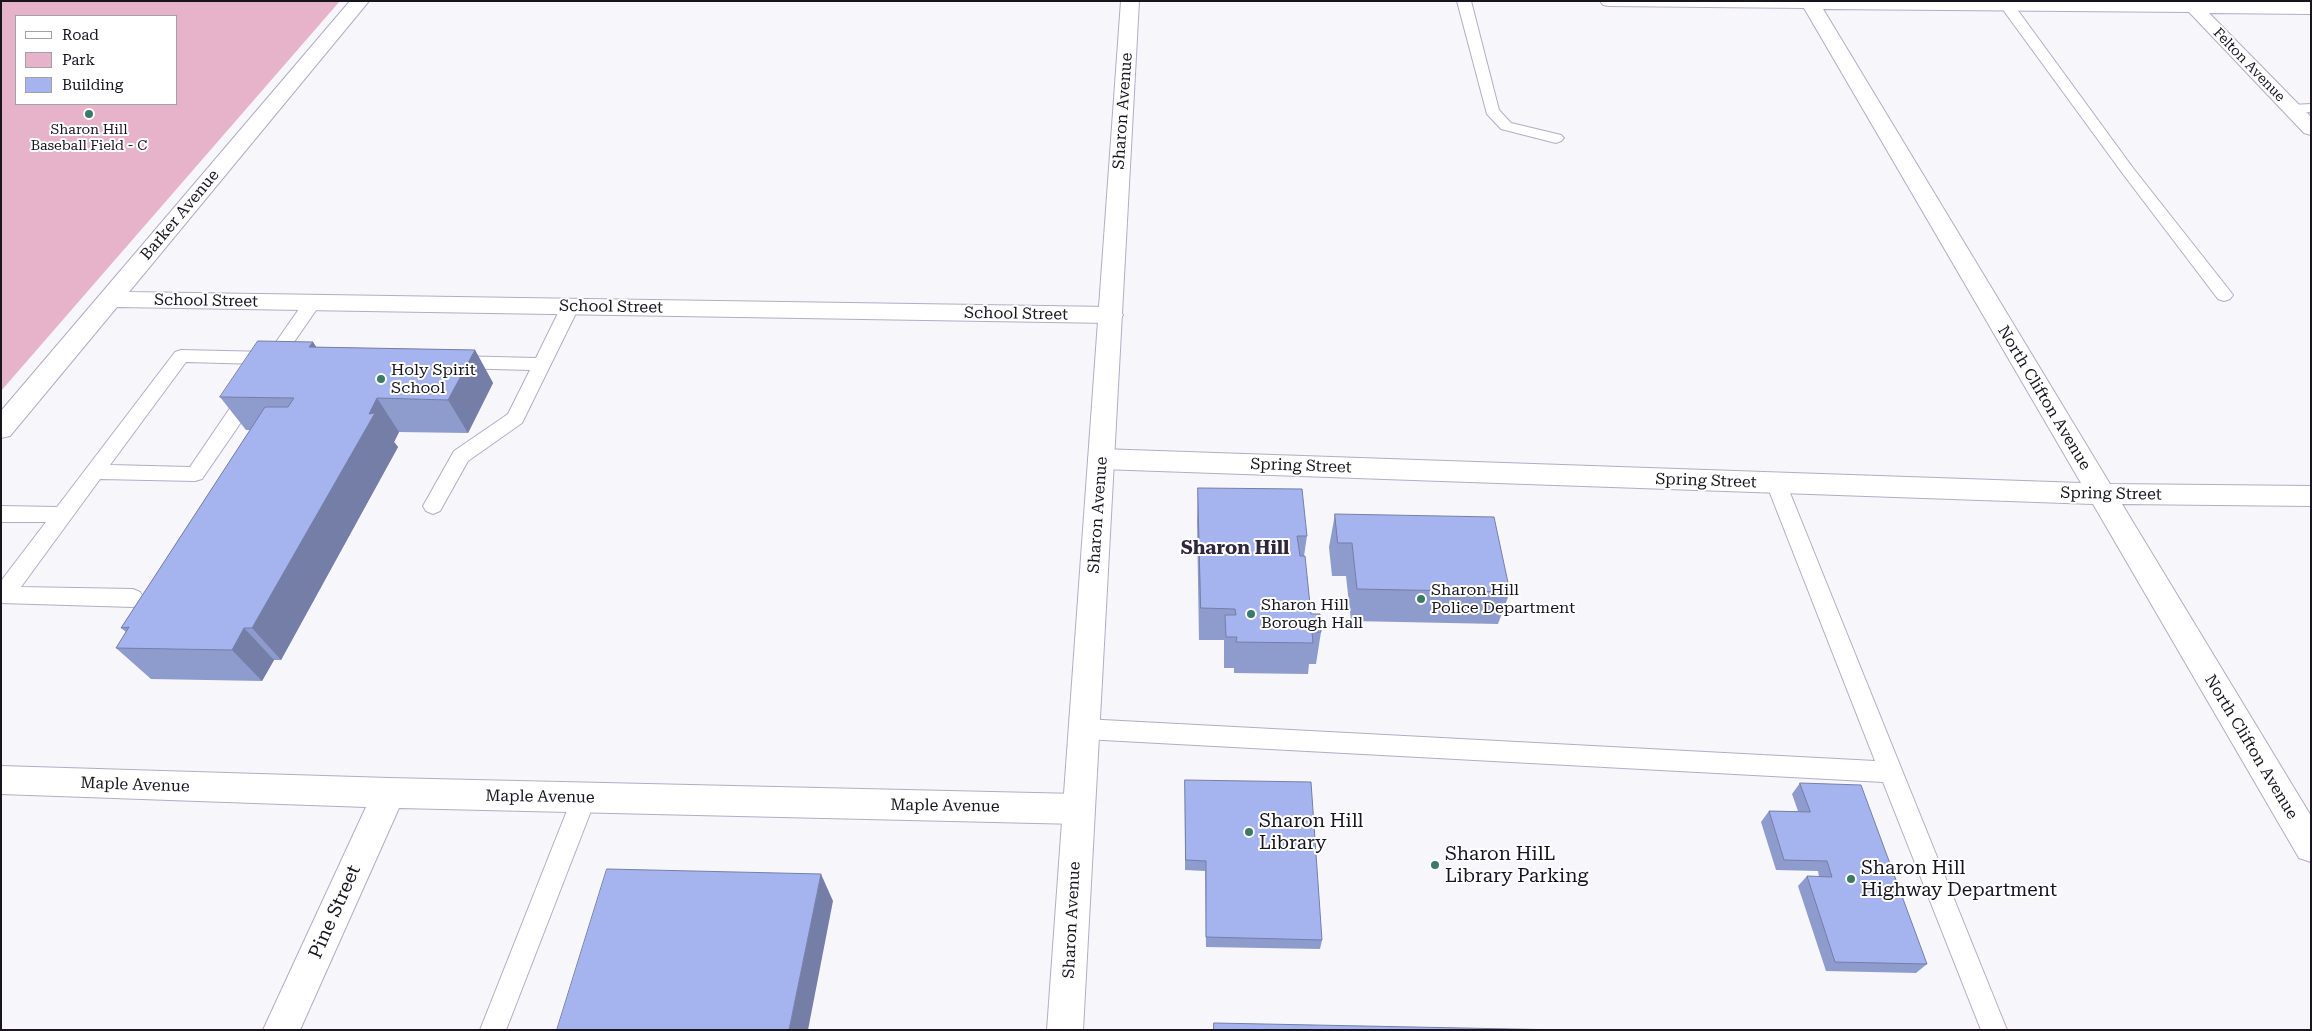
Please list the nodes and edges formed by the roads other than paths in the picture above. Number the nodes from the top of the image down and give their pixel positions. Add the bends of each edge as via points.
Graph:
1 (360, 1) edge
2 (1130, 1) edge
3 (1464, 1) edge
4 (1609, 1) edge
5 (1810, 2) edge
6 (2006, 4) junction
7 (2190, 4) edge
8 (2311, 8) edge
9 (2291, 108) junction
10 (2311, 108) edge
11 (2311, 129) edge
12 (1556, 138) dead end
13 (2224, 295) dead end
14 (111, 299) junction
15 (312, 303) junction
16 (570, 307) junction
17 (1110, 315) junction
18 (274, 358) junction
19 (294, 358) edge
20 (433, 362) edge
21 (542, 364) junction
22 (1, 430) edge
23 (1101, 459) junction
24 (94, 472) junction
25 (1776, 483) junction
26 (2101, 494) junction
27 (2311, 496) edge
28 (434, 506) dead end
29 (1, 514) edge
30 (62, 515) junction
31 (133, 598) dead end
32 (1084, 729) junction
33 (1891, 772) junction
34 (1, 780) edge
35 (389, 793) junction
36 (584, 798) junction
37 (1078, 809) junction
38 (2311, 847) edge
39 (282, 1030) edge
40 (493, 1030) edge
41 (1065, 1030) edge
42 (1994, 1030) edge

1 - 14 street, Barker Avenue
2 - 17 street, Sharon Avenue
3 - 12 lane via 1492,111 1506,126
4 - 5 street
5 - 6 street
5 - 26 street, North Clifton Avenue
6 - 7 street
6 - 13 lane
7 - 8 street
7 - 9 street, Felton Avenue
9 - 10 lane
9 - 11 street, Felton Avenue
14 - 15 street, School Street
14 - 22 street, Barker Avenue
15 - 16 street, School Street
15 - 18 lane
16 - 17 street, School Street
16 - 21 lane
17 - 23 street, Sharon Avenue
18 - 19 lane
18 - 24 lane via 181,356
18 - 24 lane via 195,474
20 - 21 lane
21 - 28 lane via 515,418 461,456
23 - 25 street, Spring Street
23 - 32 street, Sharon Avenue
24 - 30 lane
25 - 26 street, Spring Street
25 - 33 lane
26 - 27 street, Spring Street
26 - 38 street, North Clifton Avenue
29 - 30 lane
30 - 31 lane via 3,595
32 - 33 lane
32 - 37 street, Sharon Avenue
33 - 42 lane
34 - 35 street, Maple Avenue
35 - 36 street, Maple Avenue
35 - 39 street, Pine Street
36 - 37 street, Maple Avenue
36 - 40 lane
37 - 41 street, Sharon Avenue

